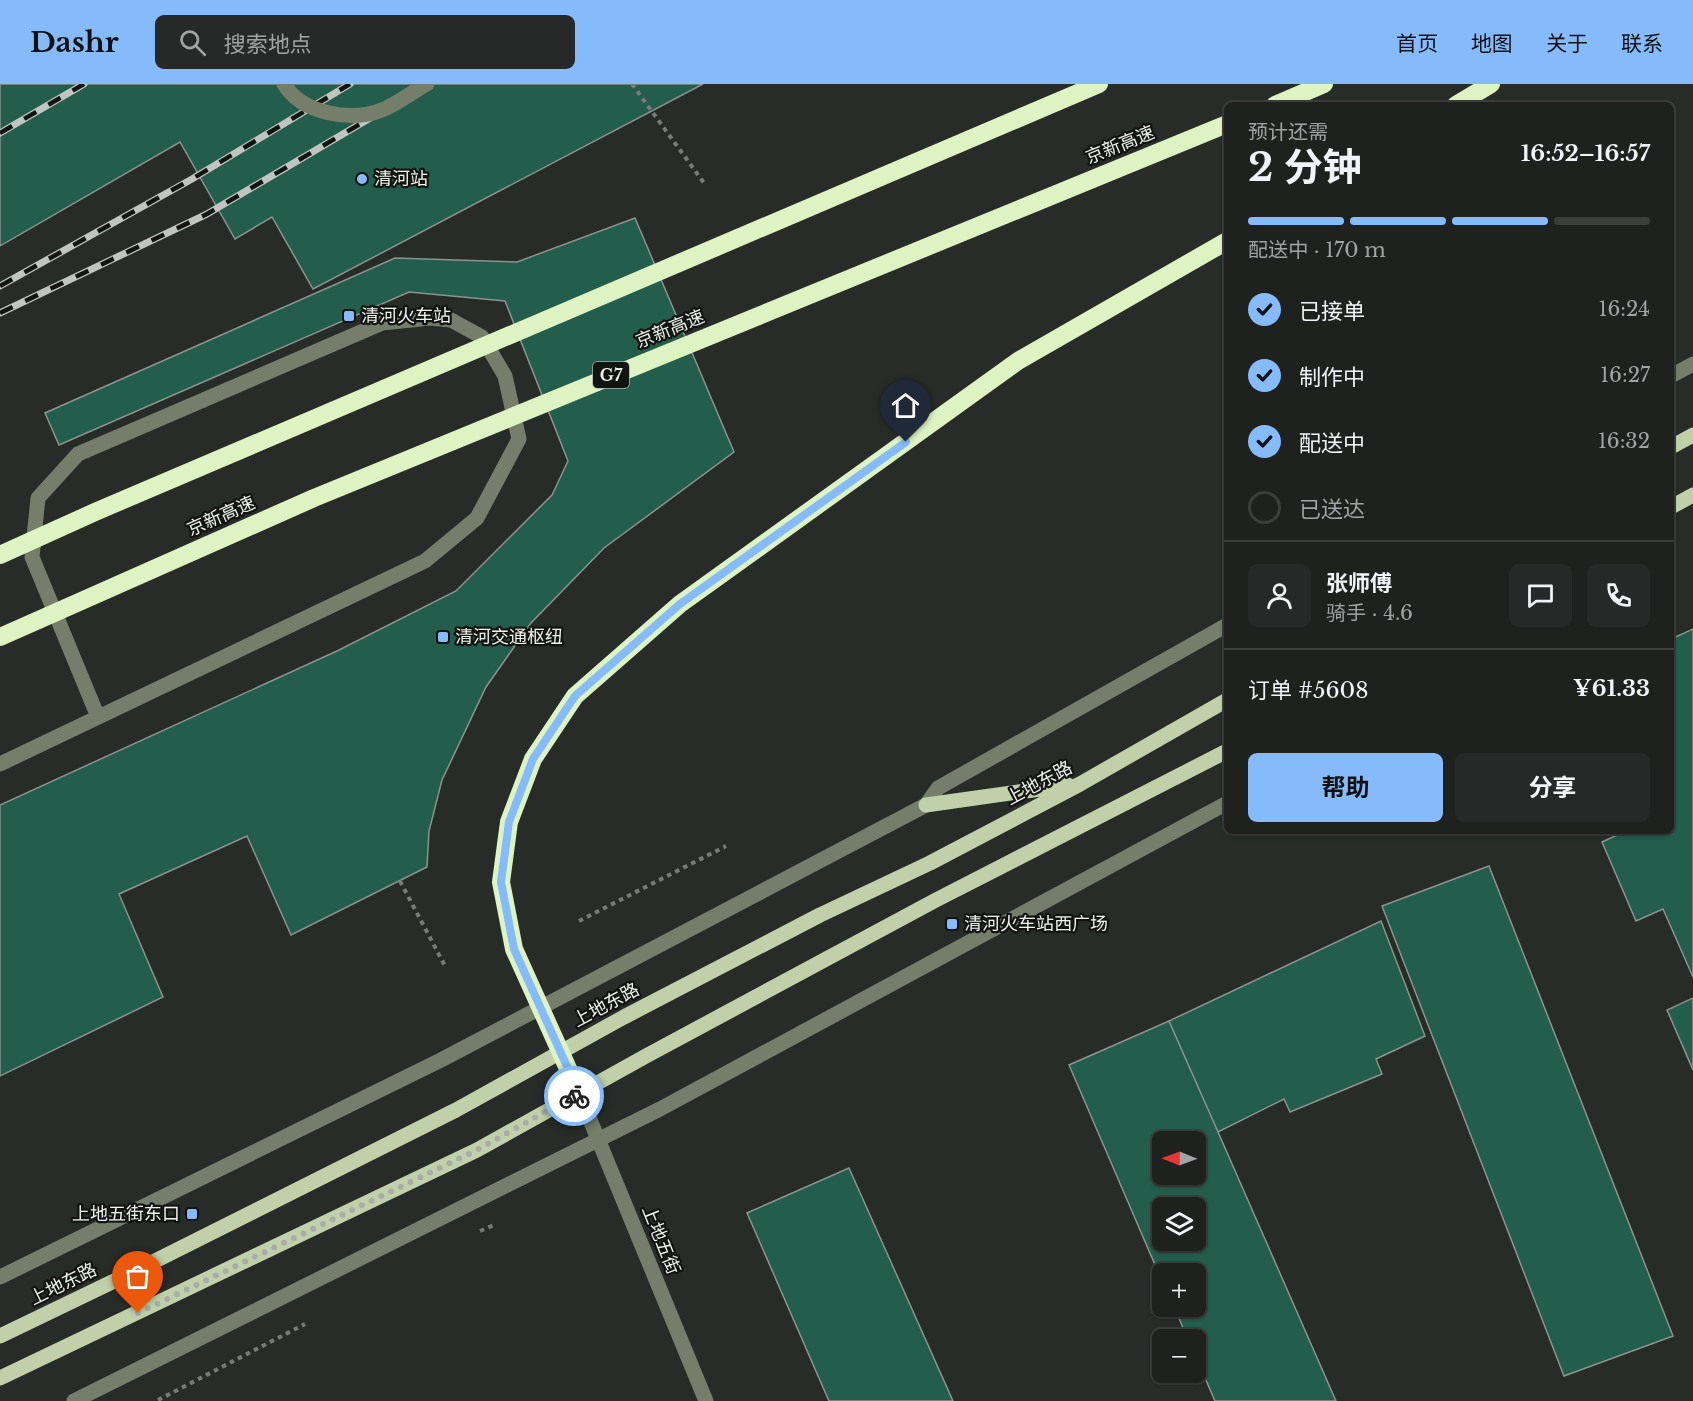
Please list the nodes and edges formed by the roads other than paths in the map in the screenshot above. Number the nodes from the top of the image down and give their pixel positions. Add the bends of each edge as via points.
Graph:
1 (284, 84) edge
2 (427, 84) edge
3 (1099, 84) edge
4 (1324, 84) edge
5 (1491, 84) edge
6 (1282, 102) edge
7 (1461, 102) edge
8 (1224, 125) edge
9 (1224, 243) edge
10 (1693, 364) edge
11 (1674, 374) edge
12 (1693, 435) edge
13 (1674, 445) edge
14 (1693, 495) edge
15 (1674, 505) edge
16 (0, 555) edge
17 (1224, 627) edge
18 (0, 637) edge
19 (1224, 702) edge
20 (98, 717) junction
21 (1224, 753) edge
22 (0, 764) edge
23 (1080, 784) junction
24 (926, 805) junction
25 (1224, 805) edge
26 (541, 1007) junction
27 (560, 1052) junction
28 (579, 1093) junction
29 (598, 1140) junction
30 (0, 1277) edge
31 (0, 1336) edge
32 (0, 1378) edge
33 (74, 1401) edge
34 (706, 1401) edge

1 - 2 street, bridge via 305,103 324,112 354,116 382,110
3 - 16 highway, bridge
4 - 6 highway
5 - 7 highway
8 - 18 highway, 京新高速 / G7, bridge via 314,498
9 - 26 highway via 1018,361 680,604 575,696 533,759 509,822 501,882 514,949
10 - 11 street
12 - 13 main road
14 - 15 main road
17 - 24 street via 938,788
19 - 23 main road, 上地东路
20 - 20 street via 425,561 477,518 519,439 505,376 482,337 451,320 381,322 78,454 38,498 32,557
20 - 22 street
21 - 28 main road via 936,900
23 - 24 main road
23 - 27 main road, 上地东路
24 - 26 street
25 - 29 street
26 - 27 highway
26 - 30 street
27 - 28 highway
27 - 31 main road, 上地东路 via 456,1110
28 - 29 street, 上地五街
28 - 32 main road via 477,1150
29 - 33 street
29 - 34 street, 上地五街

